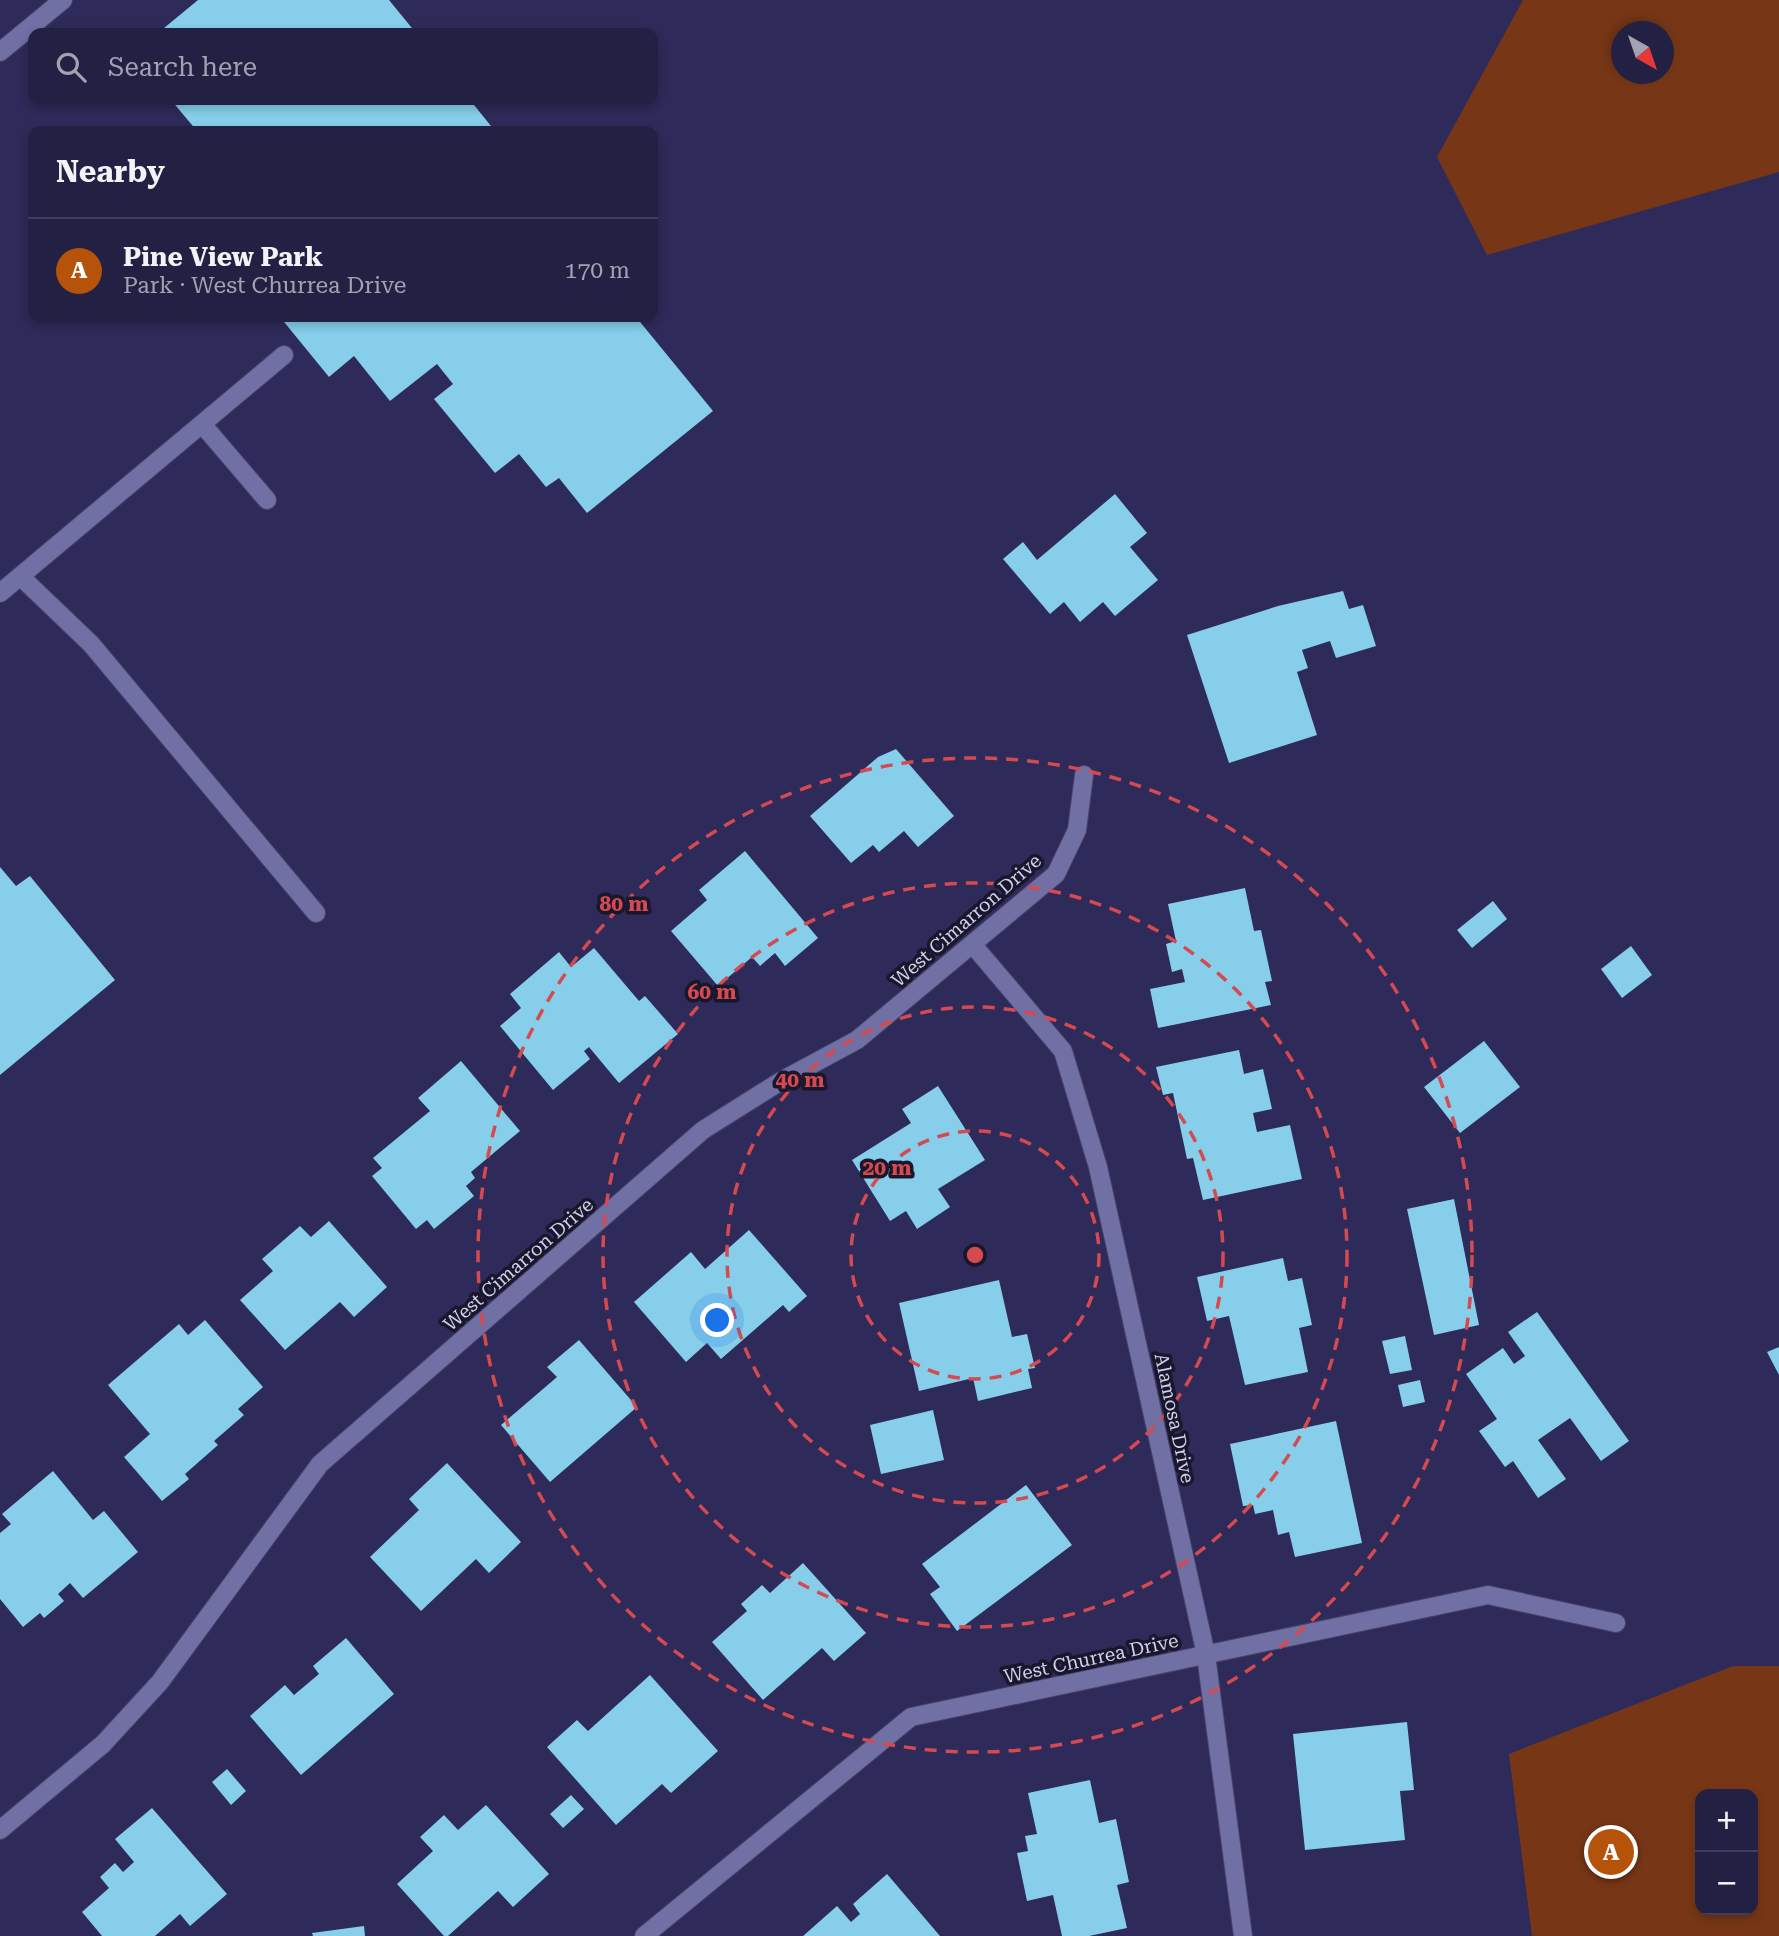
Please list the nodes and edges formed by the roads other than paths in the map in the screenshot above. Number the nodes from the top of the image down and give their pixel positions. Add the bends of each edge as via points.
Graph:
1 (62, 0) edge
2 (29, 28) edge
3 (28, 29) edge
4 (0, 52) edge
5 (284, 355) dead end
6 (202, 424) junction
7 (267, 500) dead end
8 (20, 576) junction
9 (0, 593) edge
10 (1084, 775) dead end
11 (317, 913) dead end
12 (973, 945) junction
13 (1616, 1623) dead end
14 (1206, 1655) junction
15 (0, 1830) edge
16 (644, 1936) edge
17 (1243, 1936) edge

1 - 2 street
3 - 4 street
5 - 6 street
6 - 7 street
6 - 8 street
8 - 9 street
8 - 11 street via 91,644
10 - 12 street, West Cimarron Drive via 1077,830 1056,874
12 - 14 street, Alamosa Drive via 1063,1051 1098,1167
12 - 15 street, West Cimarron Drive via 857,1040 703,1130 320,1464 160,1682 103,1744
13 - 14 street, West Churrea Drive via 1488,1595
14 - 16 street, West Churrea Drive via 911,1717
14 - 17 street, Alamosa Drive

